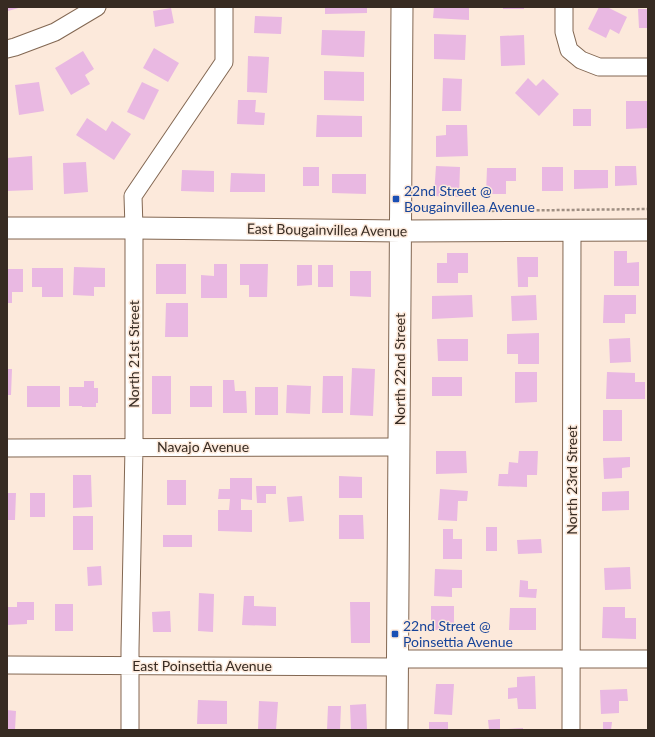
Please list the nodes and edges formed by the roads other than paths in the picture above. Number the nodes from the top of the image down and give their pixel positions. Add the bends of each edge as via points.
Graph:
1 (97, 7) edge
2 (224, 7) edge
3 (402, 7) edge
4 (564, 7) edge
5 (7, 49) edge
6 (648, 67) edge
7 (7, 228) edge
8 (134, 228) junction
9 (648, 230) edge
10 (401, 231) junction
11 (572, 231) junction
12 (134, 447) junction
13 (400, 447) junction
14 (7, 448) edge
15 (572, 659) junction
16 (648, 659) edge
17 (397, 663) junction
18 (7, 665) edge
19 (130, 666) junction
20 (130, 730) edge
21 (397, 730) edge
22 (571, 730) edge

1 - 5 street via 55,32
2 - 8 street, North 21st Street via 224,62 133,196
3 - 10 street, North 22nd Street
4 - 6 street via 564,32 569,50 582,60 599,67
7 - 8 street, East Bougainvillea Avenue
8 - 10 street, East Bougainvillea Avenue
8 - 12 street, North 21st Street
9 - 11 street, East Bougainvillea Avenue
10 - 11 street, East Bougainvillea Avenue
10 - 13 street, North 22nd Street
11 - 15 street, North 23rd Street
12 - 13 street, Navajo Avenue
12 - 14 street, Navajo Avenue
12 - 19 street, North 21st Street
13 - 17 street, North 22nd Street
15 - 16 street, East Poinsettia Avenue
15 - 17 street, East Poinsettia Avenue
15 - 22 street, North 23rd Street
17 - 19 street, East Poinsettia Avenue
17 - 21 street, North 22nd Street
18 - 19 street, East Poinsettia Avenue
19 - 20 street, North 21st Street

